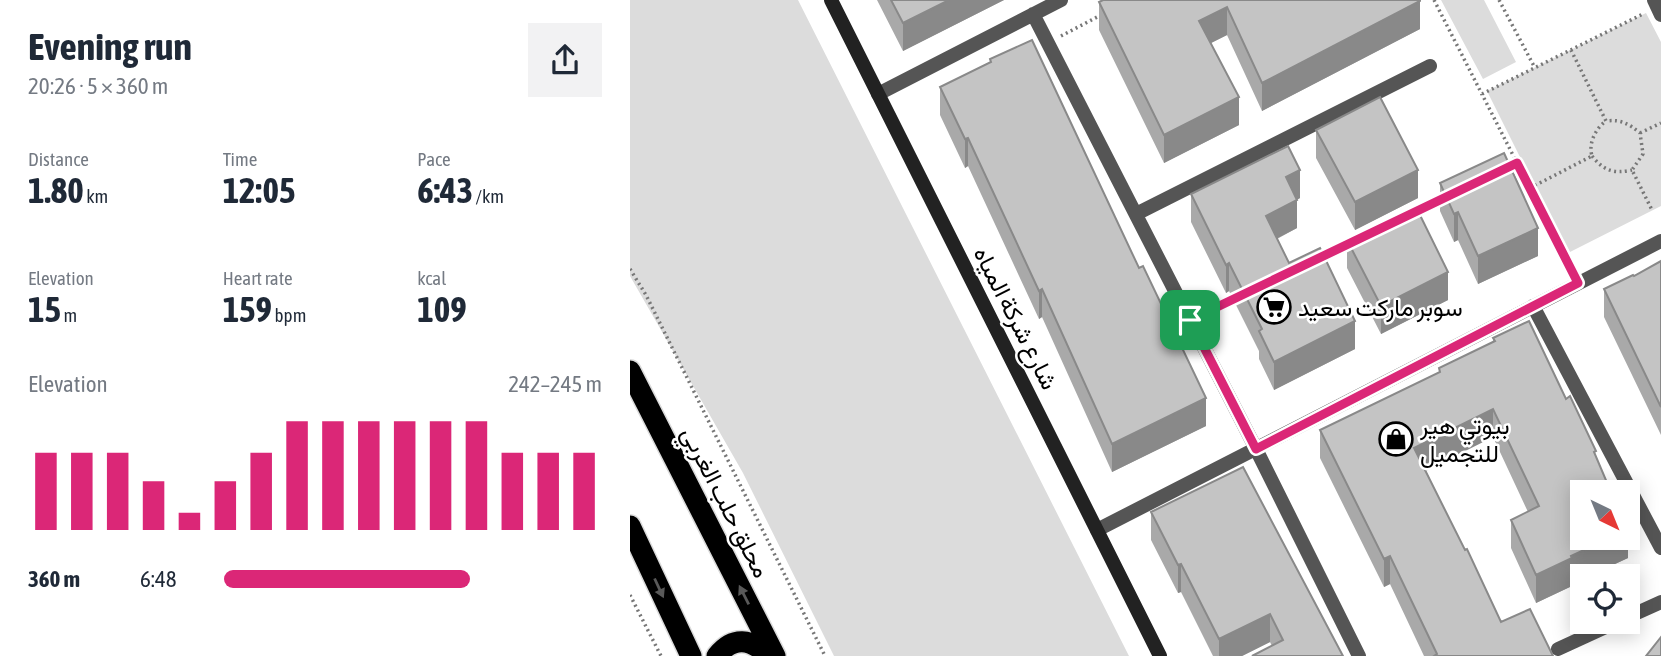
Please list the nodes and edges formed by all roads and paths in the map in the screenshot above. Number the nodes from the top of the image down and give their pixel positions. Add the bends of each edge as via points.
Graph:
1 (831, 0) edge
2 (1061, 0) edge
3 (1434, 0) edge
4 (1499, 0) edge
5 (1657, 7) edge
6 (1107, 12) edge
7 (1033, 14) junction
8 (1048, 43) junction
9 (1570, 50) junction
10 (1430, 66) dead end
11 (1535, 68) junction
12 (878, 94) junction
13 (1482, 94) junction
14 (1606, 121) junction
15 (1661, 123) edge
16 (1640, 134) junction
17 (1592, 156) junction
18 (1517, 163) junction
19 (1504, 169) edge
20 (1632, 170) junction
21 (1530, 188) junction
22 (1441, 199) edge
23 (1652, 210) dead end
24 (1136, 214) junction
25 (1404, 217) edge
26 (1353, 241) edge
27 (1661, 241) edge
28 (1315, 259) edge
29 (630, 269) edge
30 (1578, 283) junction
31 (1240, 296) edge
32 (1533, 306) junction
33 (1190, 320) junction
34 (630, 371) edge
35 (1256, 449) junction
36 (630, 526) edge
37 (1097, 530) junction
38 (1661, 548) edge
39 (630, 595) edge
40 (1661, 602) edge
41 (1640, 612) edge
42 (1591, 634) edge
43 (1558, 649) dead end
44 (661, 656) edge
45 (691, 656) edge
46 (717, 656) edge
47 (768, 656) edge
48 (775, 656) edge
49 (825, 656) edge
50 (1160, 656) edge
51 (1359, 656) edge

1 - 12 street, شارع شركة المياه
2 - 7 street
3 - 13 path
4 - 11 path
5 - 9 path
6 - 8 path
7 - 8 street
7 - 12 street
8 - 24 street
9 - 11 path
9 - 14 path
10 - 24 street
11 - 13 path
12 - 37 street, شارع شركة المياه
13 - 18 path
14 - 16 path via 1628,124
14 - 17 path via 1594,136
15 - 16 path
16 - 20 path via 1643,155
17 - 20 path via 1601,168 1618,173
17 - 21 path
18 - 19 path
18 - 21 path
20 - 23 path
21 - 30 path
22 - 25 path
24 - 33 street
26 - 28 path
27 - 30 street
29 - 49 path
30 - 32 street
31 - 33 path
32 - 35 street
32 - 38 street
33 - 35 street
48 -> 34 highway, محلق حلب الغربي
35 - 37 street
35 - 51 street
36 -> 45 highway
37 - 50 street, شارع شركة المياه
39 - 44 path
40 - 41 street
42 - 43 street
46 - 47 highway via 733,642 745,640

